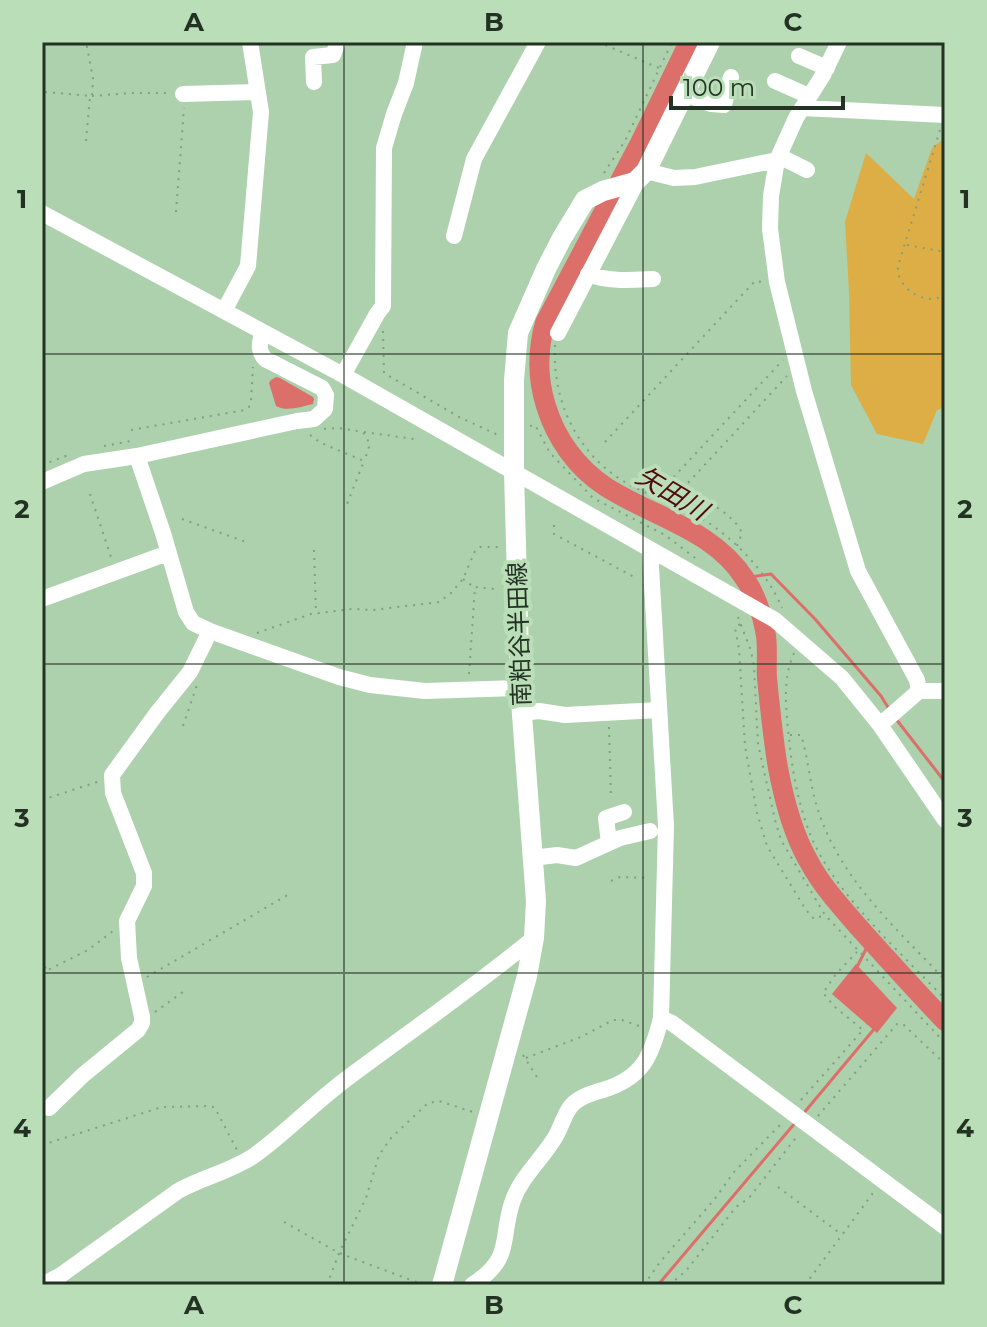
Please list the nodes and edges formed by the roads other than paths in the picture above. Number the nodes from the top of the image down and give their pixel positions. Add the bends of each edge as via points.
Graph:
1 (250, 42) edge
2 (338, 42) edge
3 (415, 42) edge
4 (538, 42) edge
5 (710, 42) edge
6 (839, 42) edge
7 (799, 56) dead end
8 (827, 68) junction
9 (731, 77) dead end
10 (775, 81) dead end
11 (314, 82) dead end
12 (257, 92) junction
13 (183, 94) road end
14 (686, 94) junction
15 (805, 102) junction
16 (945, 115) edge
17 (778, 158) junction
18 (807, 170) dead end
19 (640, 177) junction
20 (42, 213) edge
21 (454, 236) dead end
22 (588, 274) junction
23 (653, 279) dead end
24 (224, 311) junction
25 (262, 332) junction
26 (558, 333) road end
27 (343, 375) junction
28 (137, 456) junction
29 (514, 472) junction
30 (42, 482) edge
31 (650, 550) junction
32 (168, 553) junction
33 (42, 599) edge
34 (210, 631) junction
35 (520, 688) junction
36 (919, 691) junction
37 (945, 691) edge
38 (659, 710) junction
39 (522, 713) junction
40 (880, 725) junction
41 (624, 812) dead end
42 (945, 820) edge
43 (650, 831) dead end
44 (609, 843) junction
45 (532, 858) junction
46 (534, 938) junction
47 (661, 1018) junction
48 (49, 1108) dead end
49 (945, 1227) edge
50 (42, 1285) edge
51 (442, 1285) edge
52 (472, 1285) edge

1 - 12 street
2 - 11 street via 333,55 313,57
3 - 27 street via 384,148 383,306
4 - 21 street via 474,159
5 - 14 main road
6 - 8 street
7 - 8 street
8 - 15 street
9 - 14 street via 724,105
10 - 15 street
12 - 13 street
12 - 24 street via 260,135 248,266
14 - 19 main road
15 - 16 street
15 - 17 street
17 - 18 street
17 - 19 street via 695,177
17 - 36 street via 770,229 794,352 858,571
19 - 22 street
19 - 29 main road, 南粕谷半田線 via 603,182 585,200 523,321 514,380
20 - 24 street
22 - 23 street
22 - 26 street
24 - 25 street
25 - 27 street
25 - 28 street via 259,347 265,359 322,388 325,409 314,419
27 - 29 street
28 - 30 street via 84,464
28 - 32 street
29 - 31 street
29 - 35 main road, 南粕谷半田線
31 - 38 street
31 - 40 street via 779,623 842,678
32 - 33 street
32 - 34 street via 186,612 193,623
34 - 35 street via 370,685 425,691
34 - 48 street via 190,672 112,775 113,793 144,873 144,886 127,925 142,1023
35 - 39 main road, 南粕谷半田線
36 - 37 street
36 - 40 street
38 - 39 street
38 - 47 street via 666,826
39 - 45 main road, 南粕谷半田線
40 - 42 street
41 - 44 street via 602,817
43 - 44 street
44 - 45 street via 576,858
45 - 46 main road, 南粕谷半田線
46 - 50 street via 350,1076 254,1156 178,1191
46 - 51 main road, 南粕谷半田線
47 - 49 street
47 - 52 street via 651,1053 633,1075 570,1107 512,1202 496,1264

